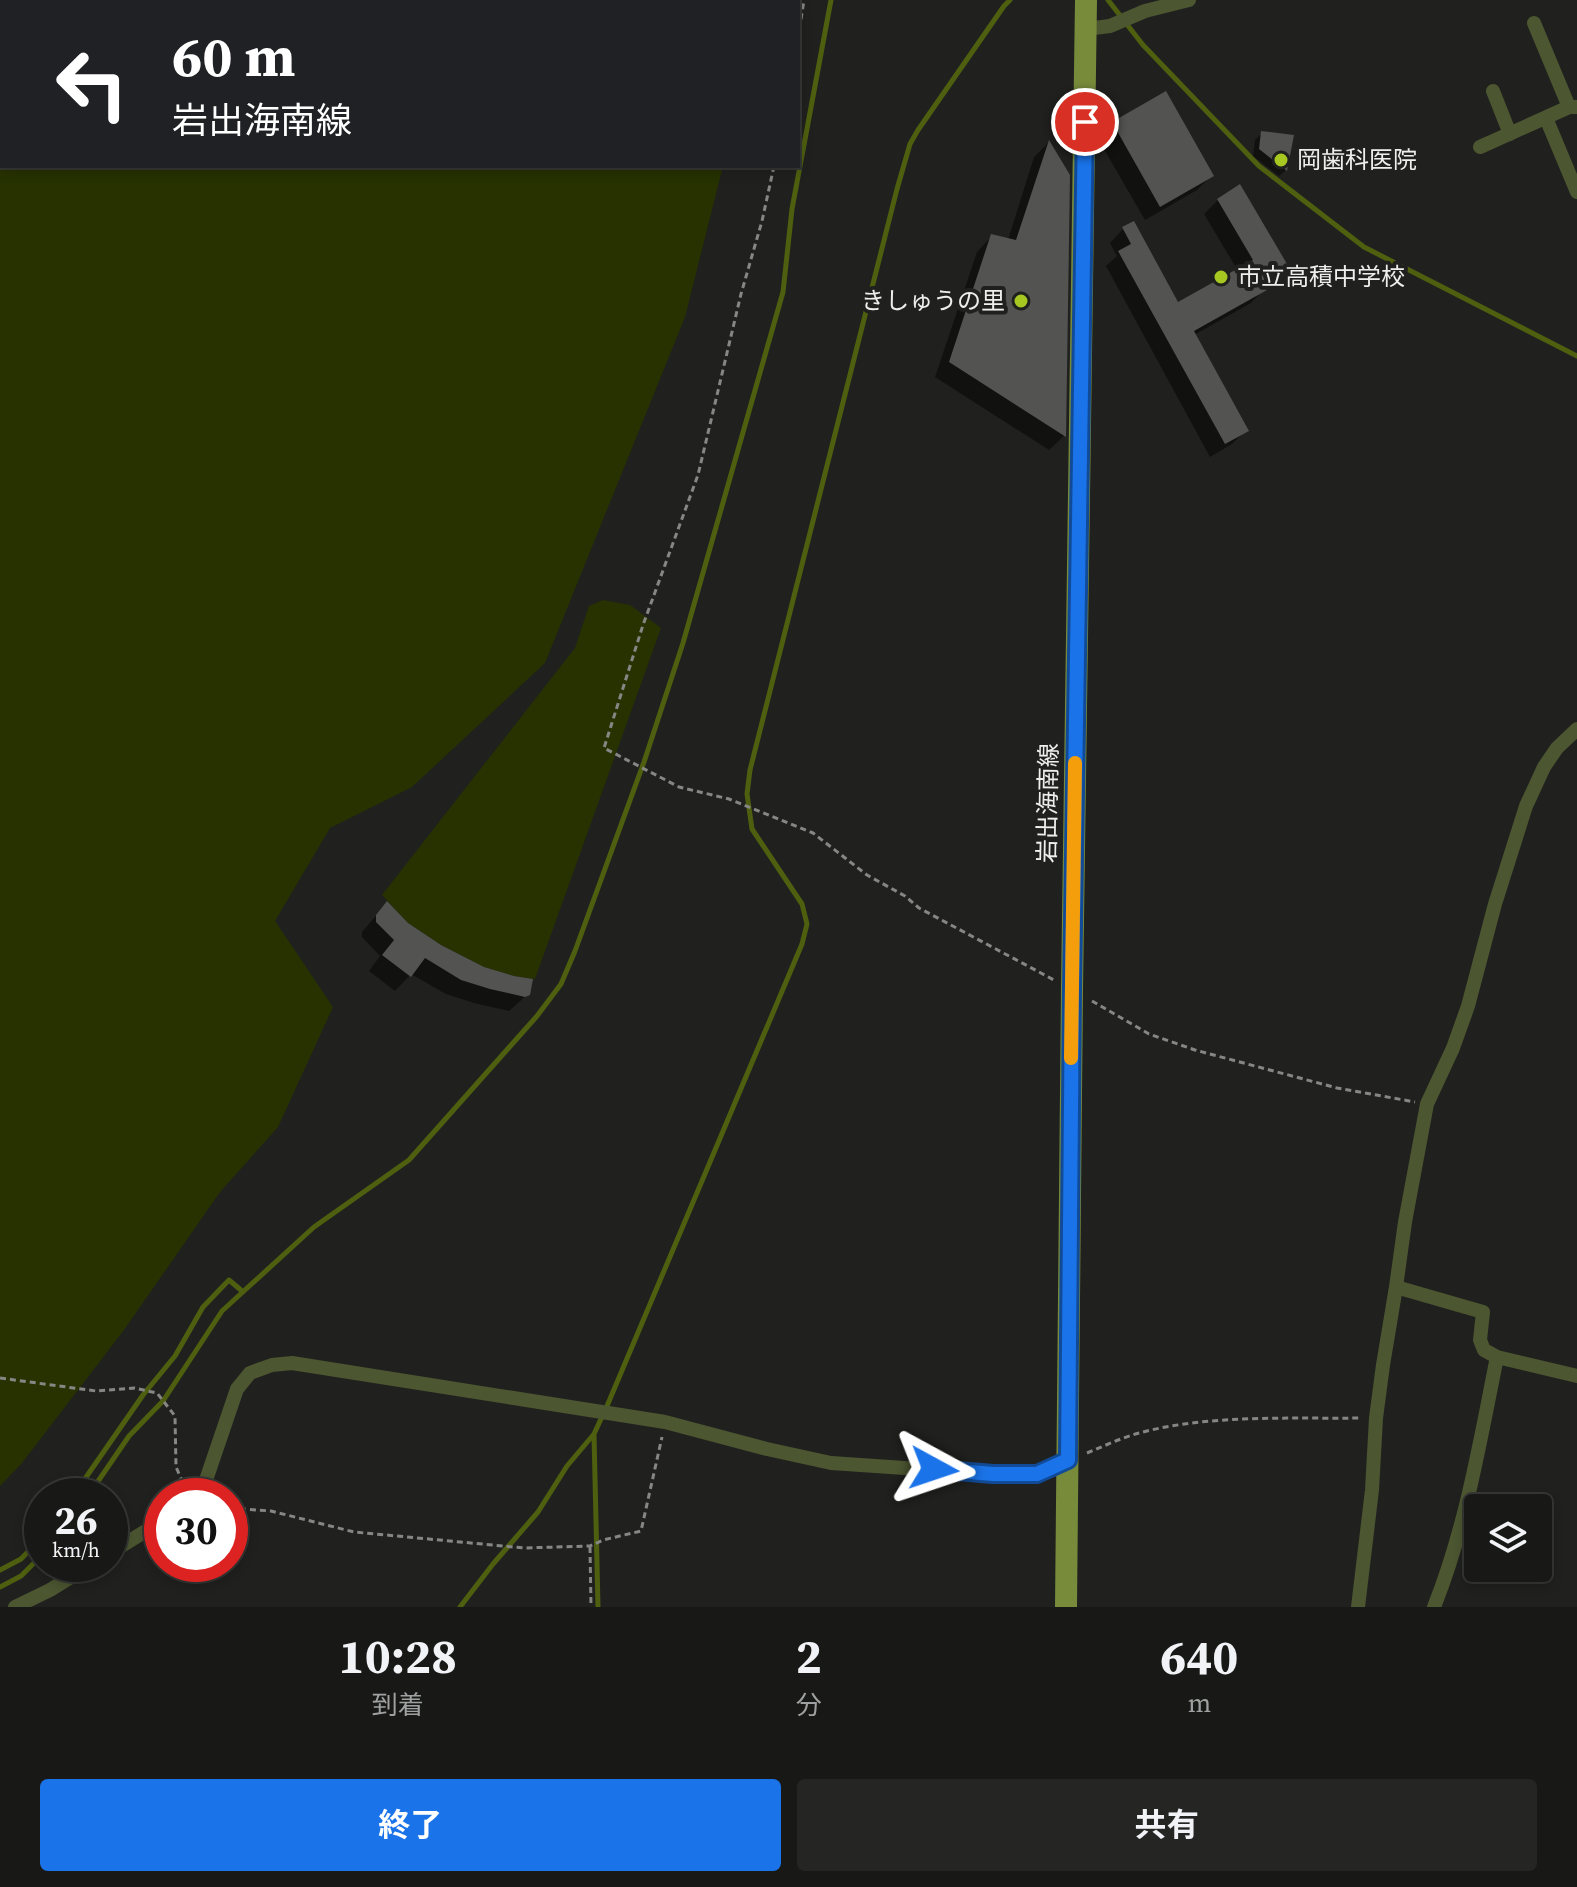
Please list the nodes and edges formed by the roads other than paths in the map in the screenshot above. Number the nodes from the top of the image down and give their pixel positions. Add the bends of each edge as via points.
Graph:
1 (1086, 0) edge
2 (1189, 0) edge
3 (1534, 23) dead end
4 (1086, 29) junction
5 (1493, 91) dead end
6 (1573, 107) edge
7 (1546, 118) junction
8 (1510, 134) junction
9 (1480, 147) dead end
10 (1577, 192) edge
11 (1577, 729) edge
12 (1396, 1287) junction
13 (1497, 1357) junction
14 (1577, 1376) edge
15 (1068, 1460) junction
16 (207, 1478) edge
17 (63, 1582) edge
18 (15, 1607) edge
19 (1066, 1607) edge
20 (1358, 1607) edge
21 (1434, 1607) edge

1 - 4 main road, 岩出海南線
2 - 4 street
3 - 6 street
4 - 15 main road, 岩出海南線
5 - 8 street
6 - 7 street
7 - 8 street
7 - 10 street
8 - 9 street
11 - 12 street via 1550,757 1526,806 1468,1006 1427,1104
12 - 13 street via 1483,1312 1480,1340 1484,1350
12 - 20 street via 1376,1418
13 - 14 street
13 - 21 street via 1468,1496
15 - 16 street via 1037,1474 831,1463 665,1422 292,1363 250,1373 237,1389
15 - 19 main road, 岩出海南線
17 - 18 street

